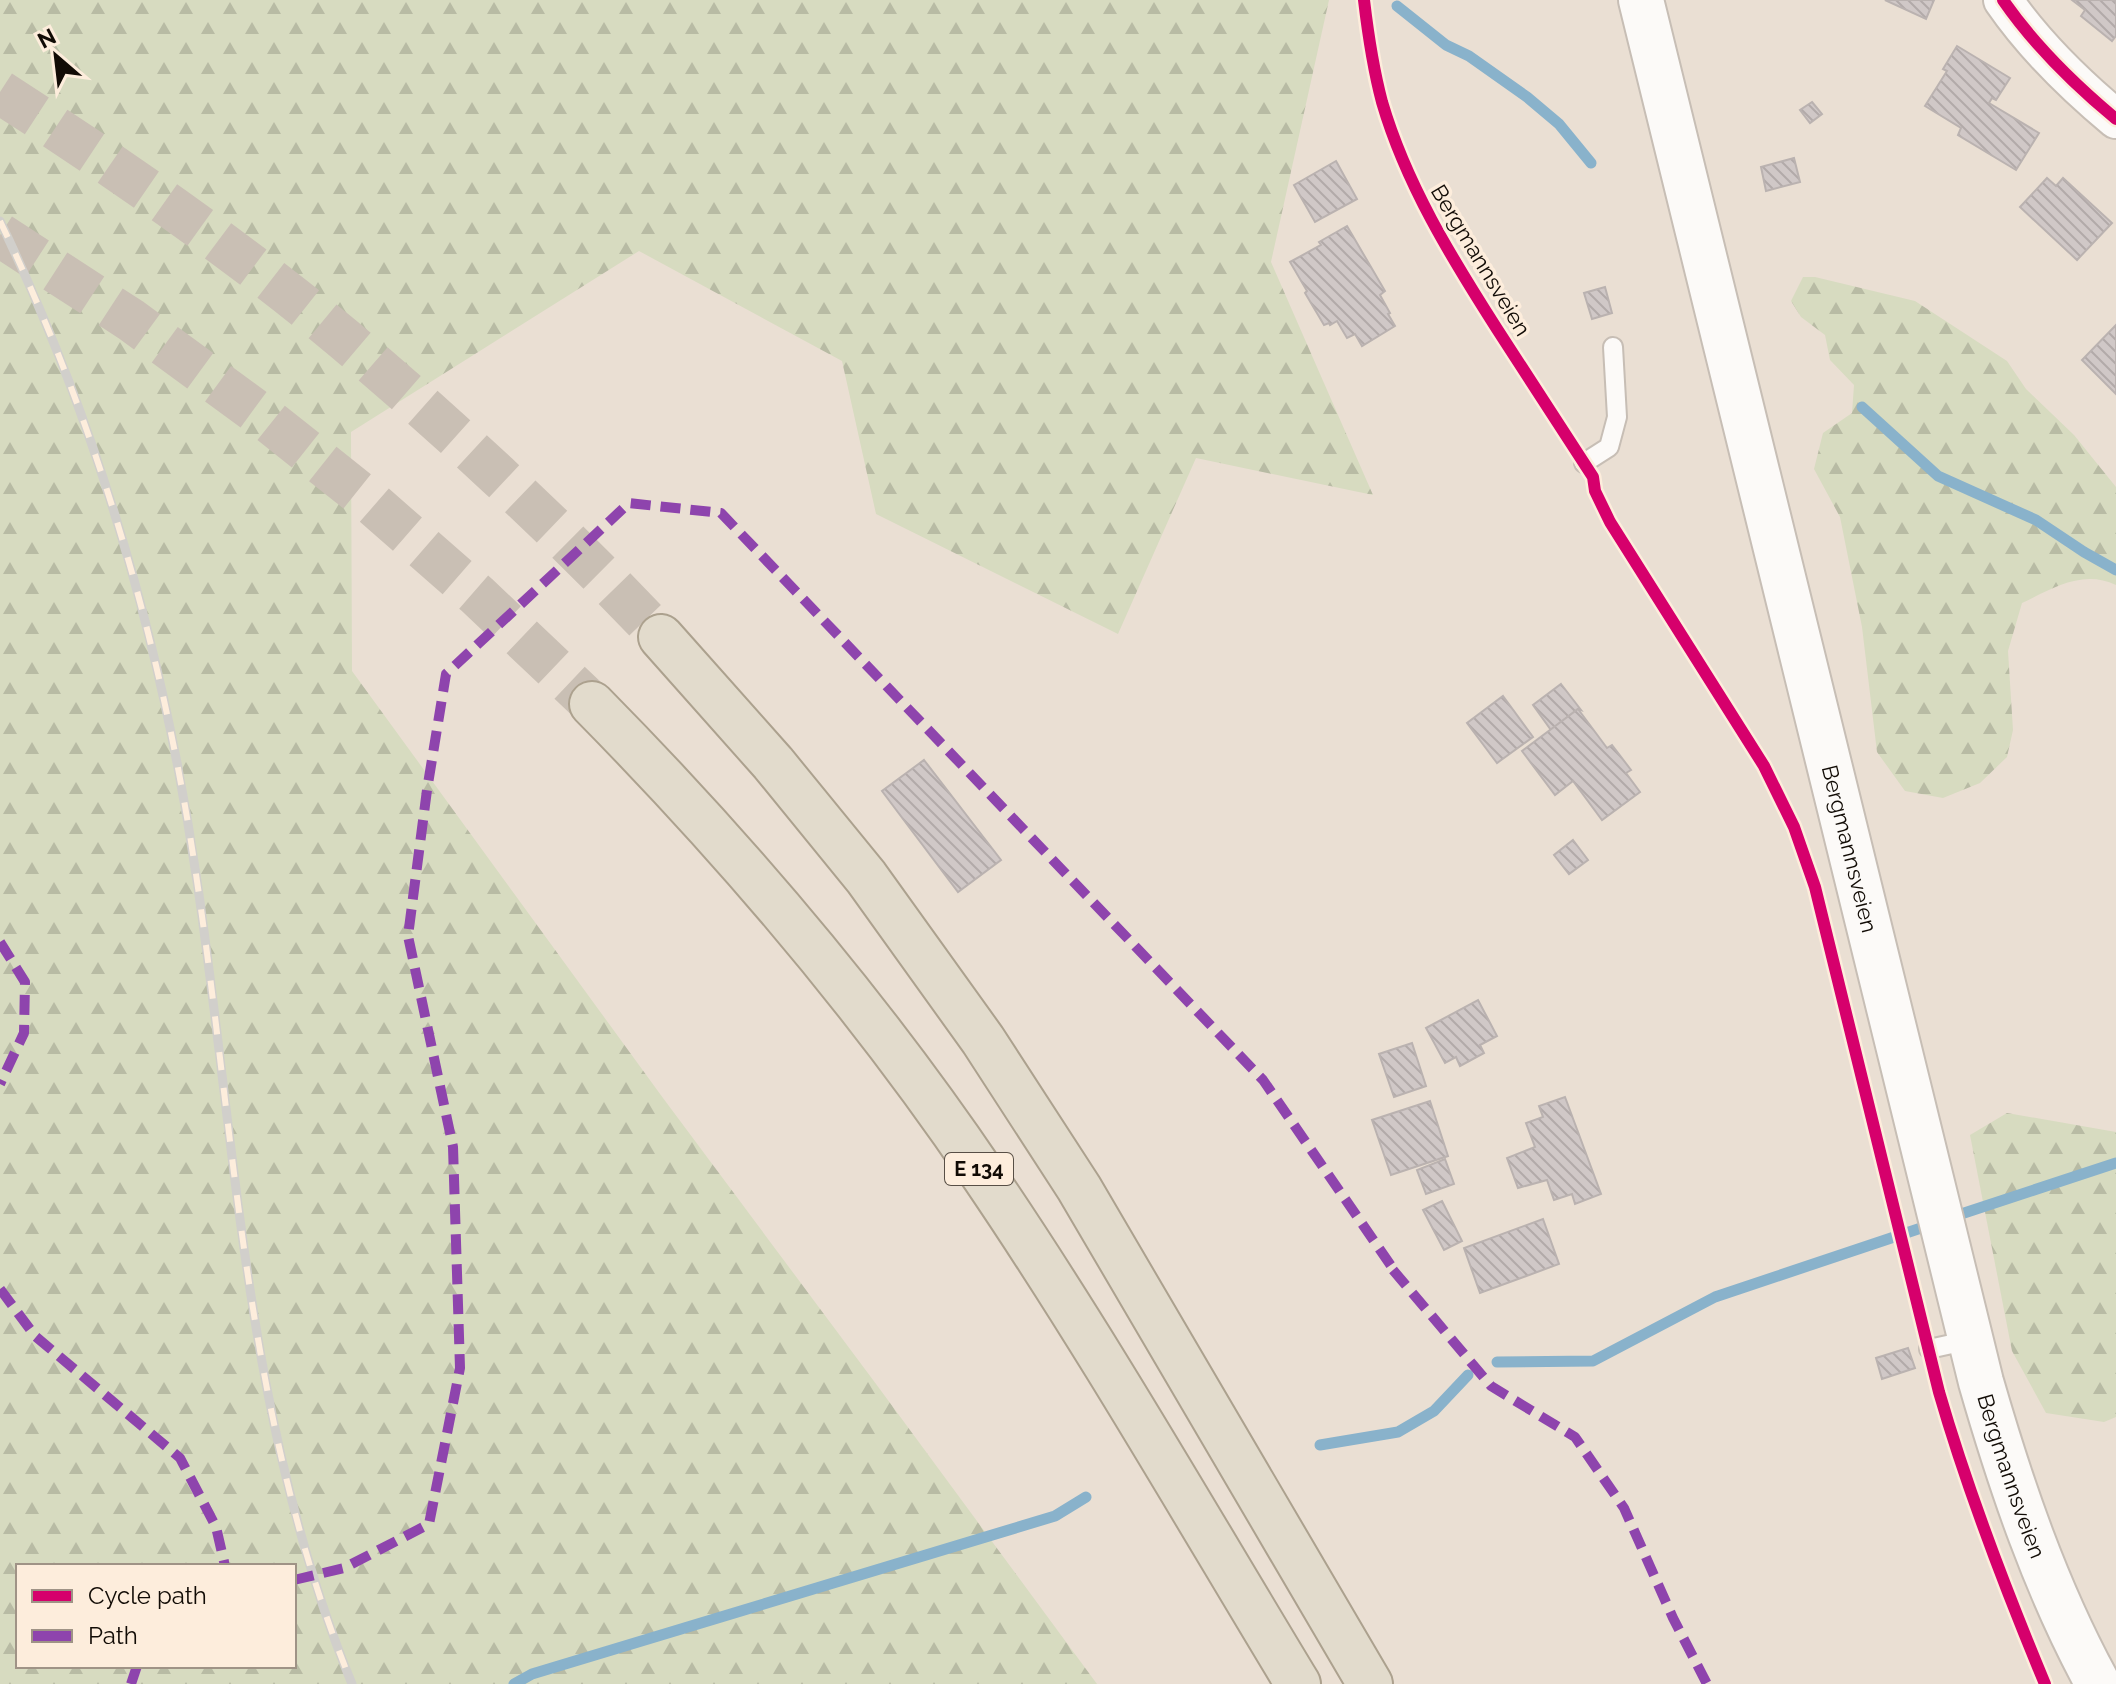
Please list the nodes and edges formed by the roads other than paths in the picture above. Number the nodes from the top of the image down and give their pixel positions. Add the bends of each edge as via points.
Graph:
1 (1641, 0) edge
2 (2003, 0) edge
3 (2116, 119) edge
4 (1613, 347) dead end
5 (1584, 463) dead end
6 (661, 637) tunnel mouth
7 (592, 704) tunnel mouth
8 (1298, 1684) edge
9 (1370, 1684) edge
10 (2098, 1684) edge

1 - 10 main road, Bergmannsveien via 1949,1344 1996,1435 2030,1536
2 - 3 street via 2066,75
4 - 5 lane via 1617,417 1609,447
6 - 9 highway via 866,877 1003,1070 1087,1202
7 - 8 highway, E 134 via 800,932 984,1175

